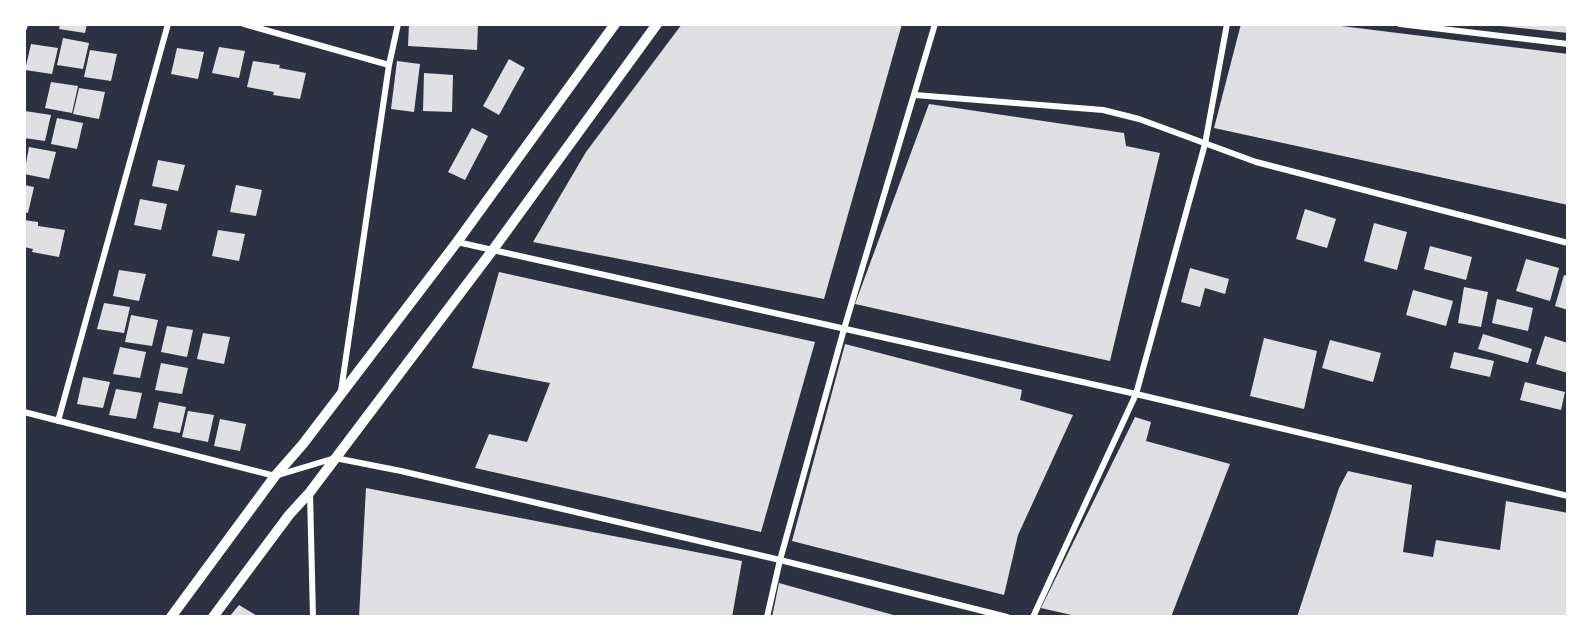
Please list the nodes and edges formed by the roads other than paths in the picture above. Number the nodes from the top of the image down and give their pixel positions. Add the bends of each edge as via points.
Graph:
1 (168, 24) edge
2 (244, 24) edge
3 (398, 24) edge
4 (615, 24) edge
5 (657, 24) edge
6 (935, 24) edge
7 (1227, 24) edge
8 (1400, 24) edge
9 (1568, 44) edge
10 (389, 65) junction
11 (915, 95) junction
12 (1205, 144) junction
13 (457, 242) junction
14 (1568, 243) edge
15 (492, 250) junction
16 (844, 328) junction
17 (340, 393) junction
18 (1136, 394) junction
19 (24, 412) edge
20 (58, 421) junction
21 (335, 458) junction
22 (275, 476) junction
23 (310, 492) junction
24 (1568, 496) edge
25 (780, 560) junction
26 (171, 617) edge
27 (213, 617) edge
28 (313, 617) edge
29 (767, 617) edge
30 (1007, 617) edge
31 (1033, 617) edge

1 - 20 street
2 - 10 street
3 - 10 street
4 - 13 street
5 - 15 street
6 - 11 street
7 - 12 street
8 - 9 street
10 - 17 street
11 - 12 street via 1103,110
11 - 16 street
12 - 14 street via 1256,162
12 - 18 street
13 - 15 street
13 - 17 street
15 - 16 street
15 - 21 street
16 - 18 street
16 - 25 street
17 - 22 street
18 - 24 street
18 - 31 street
19 - 20 street
20 - 22 street
21 - 22 street
21 - 23 street
21 - 25 street
22 - 26 street
23 - 27 street
23 - 28 street
25 - 29 street
25 - 30 street

